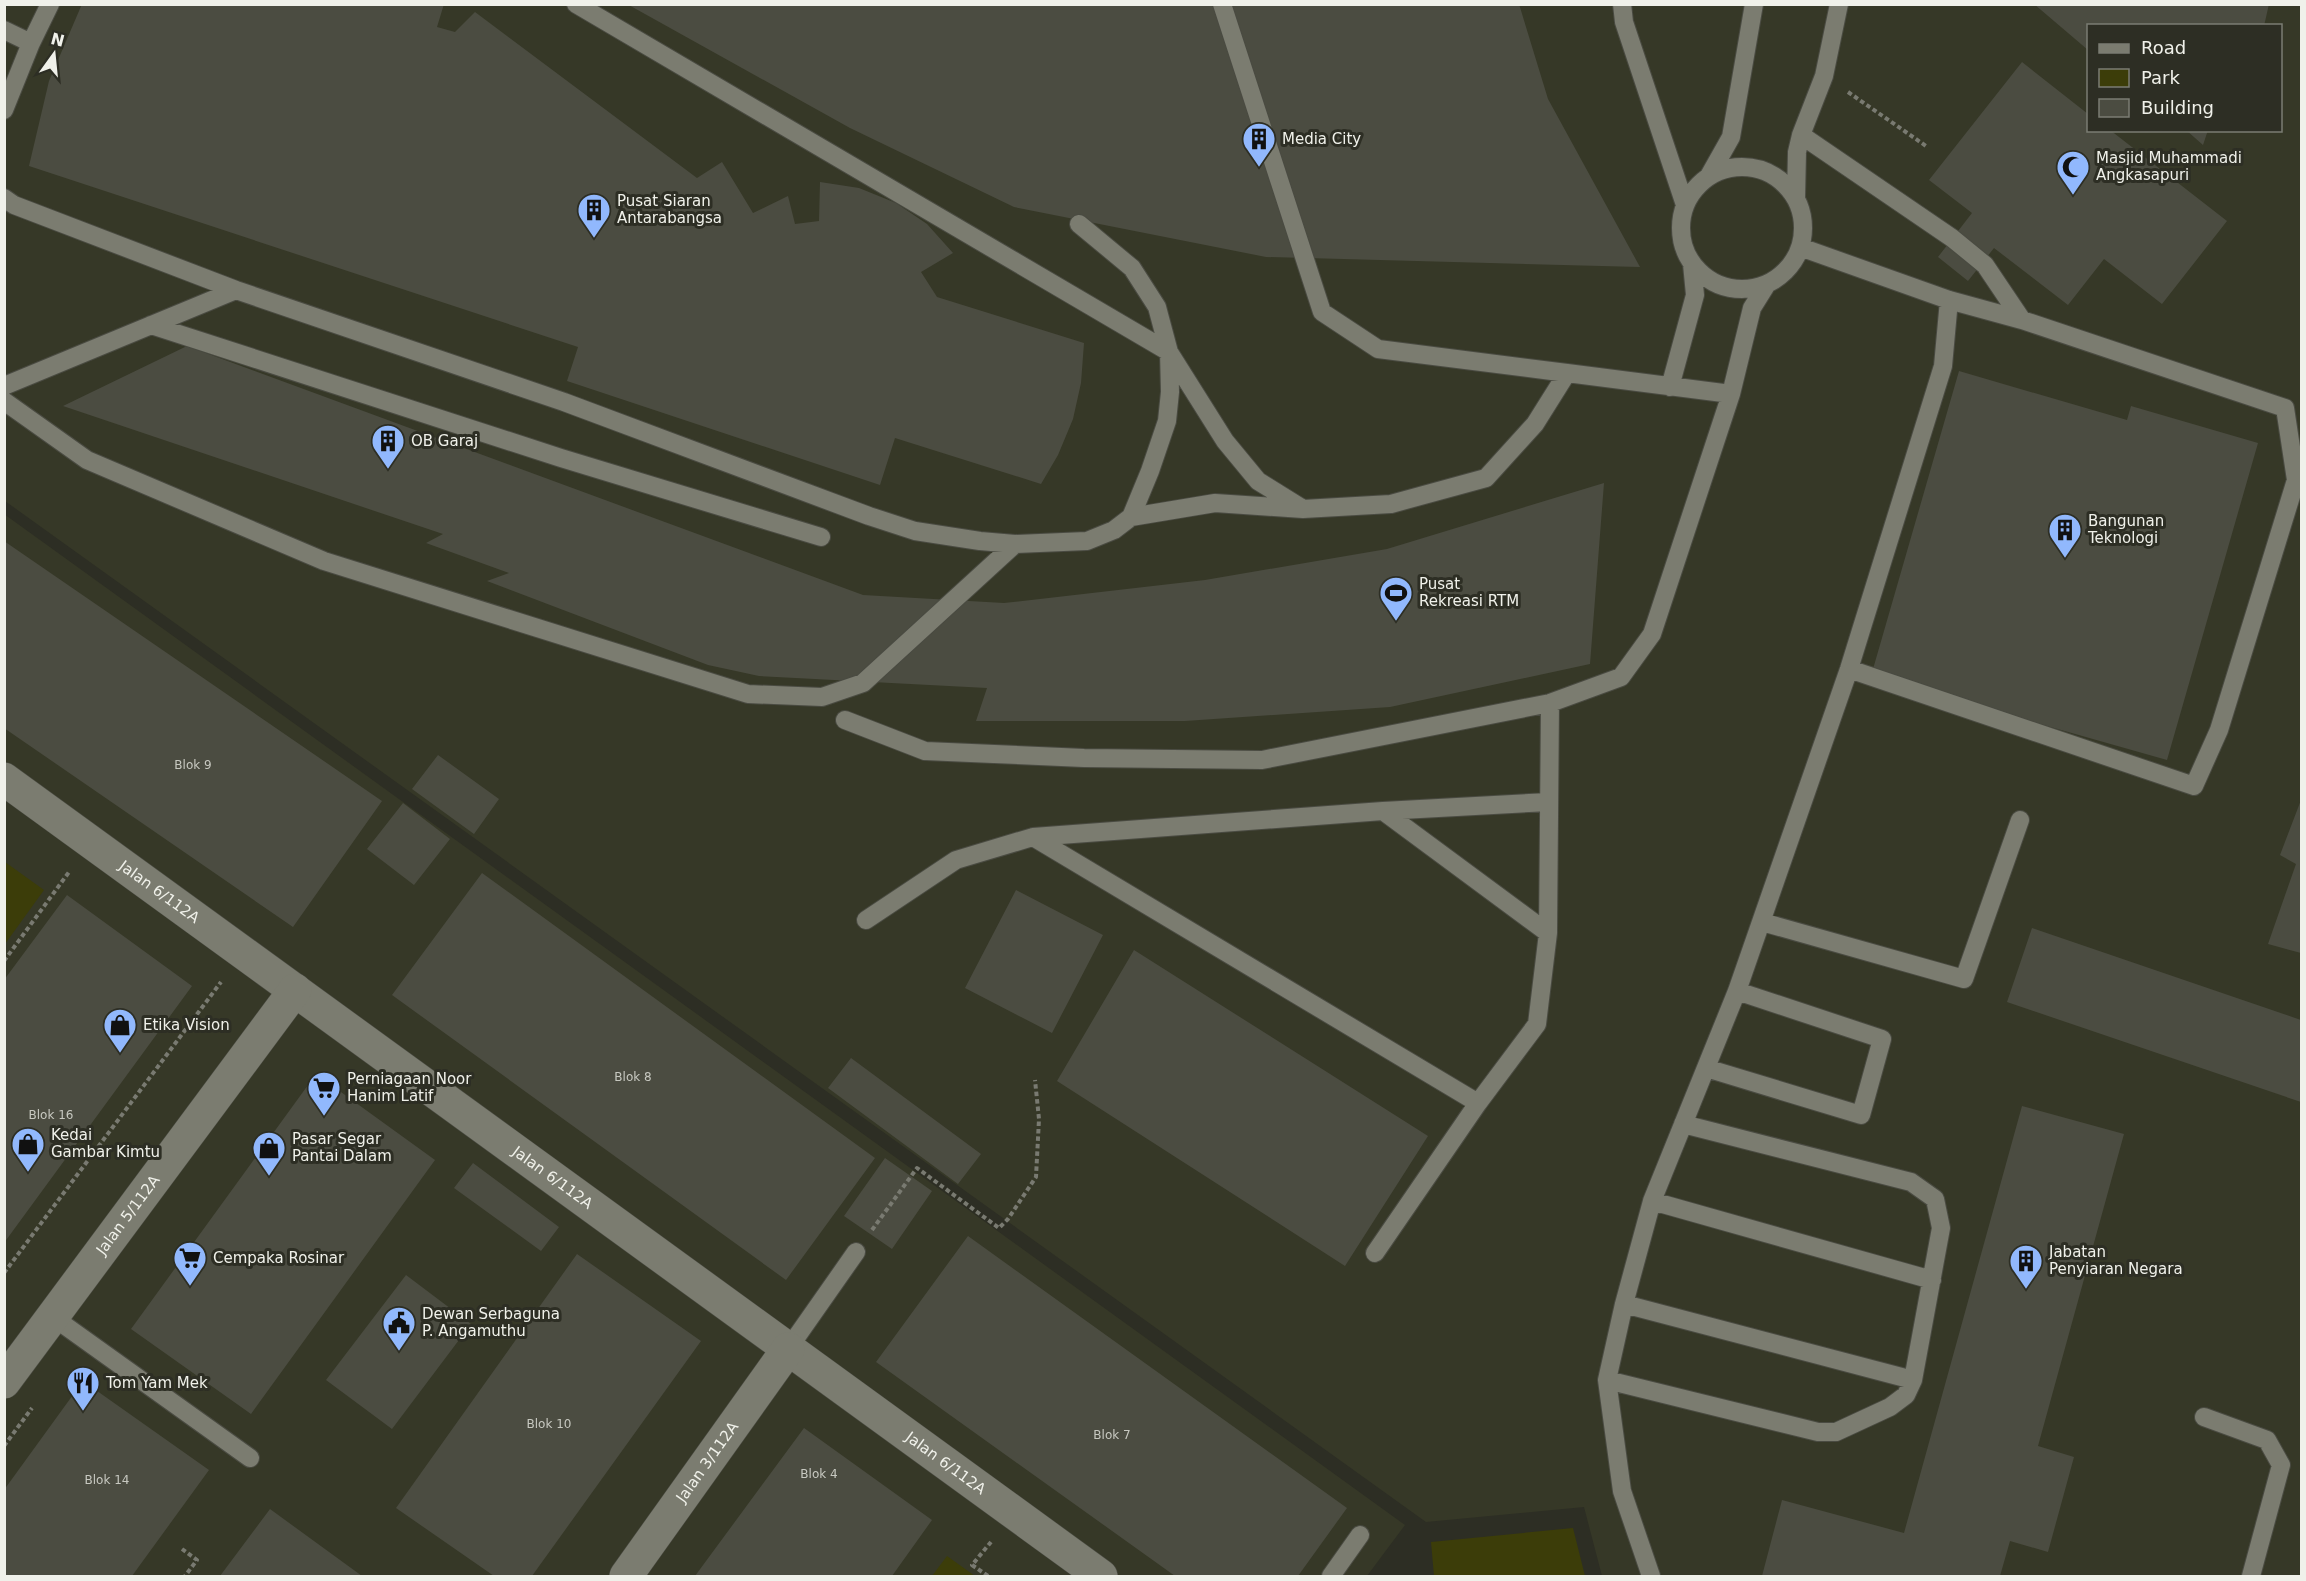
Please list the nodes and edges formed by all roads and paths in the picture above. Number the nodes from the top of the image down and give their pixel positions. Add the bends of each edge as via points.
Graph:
1 (50, 4) edge
2 (576, 4) edge
3 (1222, 4) edge
4 (1622, 4) edge
5 (1754, 4) edge
6 (1839, 4) edge
7 (4, 30) edge
8 (31, 43) junction
9 (1841, 88) dead end
10 (4, 110) edge
11 (1801, 135) junction
12 (1926, 146) dead end
13 (1709, 176) junction
14 (4, 198) edge
15 (1796, 198) junction
16 (1685, 206) junction
17 (1079, 224) dead end
18 (1800, 247) junction
19 (1692, 264) junction
20 (1767, 284) junction
21 (236, 290) junction
22 (1948, 300) junction
23 (2022, 320) junction
24 (151, 325) junction
25 (1169, 352) junction
26 (1567, 373) junction
27 (4, 386) edge
28 (1670, 387) junction
29 (1731, 394) junction
30 (4, 401) edge
31 (1303, 509) junction
32 (1131, 516) junction
33 (820, 537) dead end
34 (1015, 544) junction
35 (1849, 669) junction
36 (1550, 703) junction
37 (845, 720) dead end
38 (4, 779) edge
39 (1550, 802) junction
40 (1383, 811) junction
41 (2020, 820) dead end
42 (1033, 837) junction
43 (91, 842) junction
44 (866, 920) dead end
45 (1762, 922) junction
46 (1548, 933) junction
47 (4, 961) edge
48 (295, 990) junction
49 (214, 992) dead end
50 (1737, 992) junction
51 (1706, 1068) junction
52 (1035, 1080) dead end
53 (1478, 1103) junction
54 (1683, 1124) junction
55 (1652, 1201) junction
56 (856, 1252) joint
57 (1375, 1253) dead end
58 (4, 1273) edge
59 (1932, 1280) junction
60 (1624, 1304) junction
61 (53, 1317) junction
62 (788, 1349) junction
63 (1607, 1380) junction
64 (1913, 1380) junction
65 (4, 1382) edge
66 (2204, 1417) dead end
67 (250, 1458) dead end
68 (1360, 1535) dead end
69 (991, 1540) dead end
70 (182, 1549) dead end
71 (185, 1576) edge
72 (626, 1576) edge
73 (988, 1576) edge
74 (1101, 1576) edge
75 (1331, 1576) edge
76 (1651, 1576) edge
77 (2251, 1576) edge

1 - 8 lane
2 - 25 lane
3 - 26 lane via 1322,312 1378,349
4 - 16 lane via 1624,22
5 - 13 lane via 1731,137
6 - 11 lane via 1824,75
7 - 8 lane
8 - 10 lane
9 - 12 path
11 - 15 lane
11 - 23 lane via 1953,238 1985,265
13 - 15 lane via 1728,168 1748,167 1783,182
13 - 16 lane via 1695,188
14 - 21 lane
15 - 18 lane via 1803,216
16 - 19 lane via 1681,224
17 - 25 lane via 1132,268 1157,307
18 - 20 lane via 1784,273
18 - 22 lane
19 - 20 lane via 1707,278 1726,287 1747,289
19 - 28 lane via 1695,295
20 - 29 lane via 1752,308
21 - 24 lane
21 - 34 lane via 564,402 915,531
22 - 23 lane
22 - 35 lane via 1943,366
23 - 35 lane via 2285,408 2296,480 2219,730 2194,786
24 - 27 lane
24 - 33 lane
25 - 31 lane via 1225,441 1258,481
25 - 32 lane via 1167,421
26 - 28 lane
26 - 31 lane via 1535,424 1486,478 1391,504
28 - 29 lane
29 - 36 lane via 1652,634 1621,677
30 - 34 lane via 87,460 324,561 748,694 822,697 863,683
31 - 32 lane via 1215,503
32 - 34 lane via 1114,530 1087,541
35 - 45 lane
36 - 37 lane via 1263,760 925,751
36 - 39 lane
38 - 43 street, Jalan 6/112A
39 - 40 lane
39 - 46 lane
40 - 42 lane
40 - 46 lane
41 - 45 lane via 1964,979
42 - 44 lane via 956,860
42 - 53 lane
43 - 47 path
43 - 48 street, Jalan 6/112A
45 - 50 lane
46 - 53 lane via 1537,1024
48 - 61 street, Jalan 5/112A
48 - 62 street, Jalan 6/112A
49 - 58 path
50 - 51 lane
50 - 51 lane via 1882,1039 1861,1114
51 - 54 lane
52 - 56 path via 1039,1119 1036,1177 999,1228 917,1168
53 - 57 lane
54 - 55 lane
54 - 59 lane via 1911,1182 1935,1199 1941,1228
55 - 59 lane
55 - 60 lane
56 - 62 lane
59 - 64 lane
60 - 63 lane
60 - 64 lane
61 - 65 street, Jalan 5/112A
61 - 67 lane
62 - 72 street, Jalan 3/112A
62 - 74 street, Jalan 6/112A
63 - 64 lane via 1818,1432 1836,1432 1890,1407 1906,1395
63 - 76 lane via 1622,1491
66 - 77 lane via 2267,1440 2281,1465
68 - 75 lane
69 - 73 path via 972,1565
70 - 71 path via 197,1560

